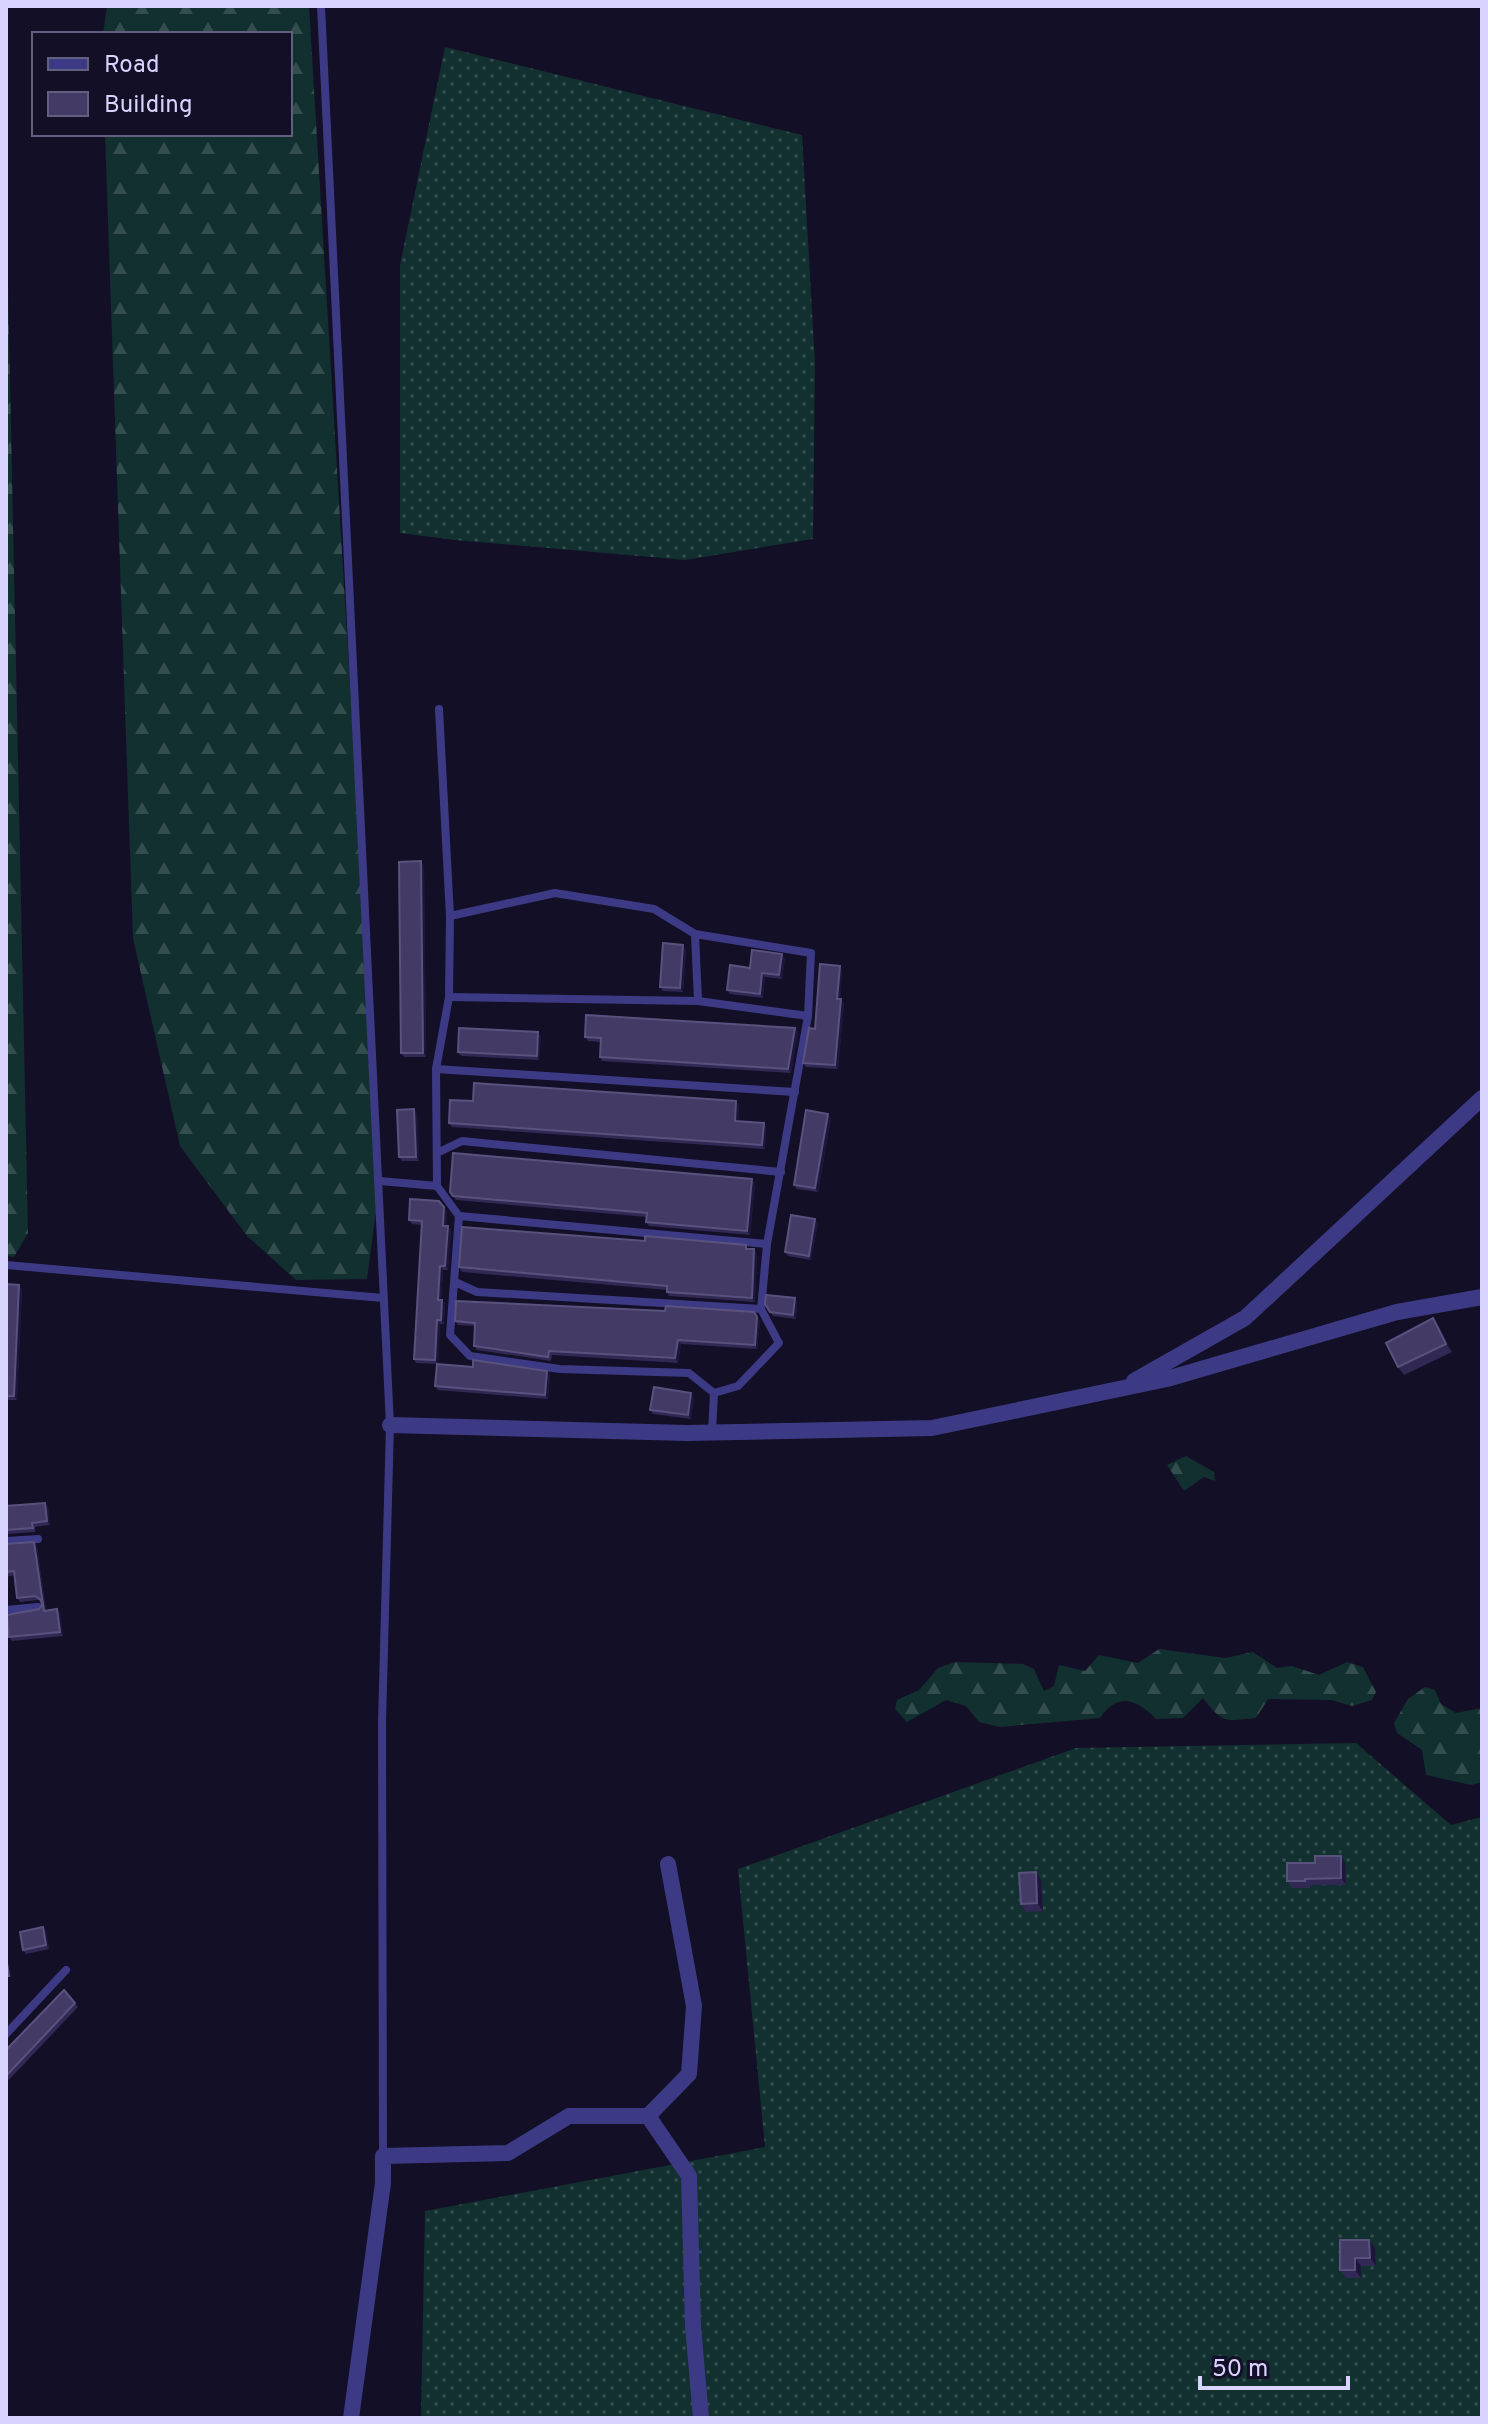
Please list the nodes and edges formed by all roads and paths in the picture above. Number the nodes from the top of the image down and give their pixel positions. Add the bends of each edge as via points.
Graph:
1 (321, 6) edge
2 (439, 709) dead end
3 (450, 916) junction
4 (695, 934) junction
5 (449, 997) junction
6 (698, 1001) junction
7 (808, 1016) junction
8 (436, 1069) junction
9 (795, 1092) junction
10 (1482, 1098) edge
11 (437, 1153) junction
12 (781, 1172) junction
13 (380, 1181) junction
14 (437, 1186) junction
15 (459, 1216) junction
16 (767, 1244) junction
17 (6, 1265) edge
18 (455, 1282) junction
19 (1482, 1297) edge
20 (383, 1298) junction
21 (761, 1309) junction
22 (1122, 1388) junction
23 (714, 1393) junction
24 (390, 1425) junction
25 (712, 1432) junction
26 (38, 1539) dead end
27 (6, 1541) edge
28 (38, 1607) edge
29 (6, 1610) edge
30 (668, 1864) dead end
31 (66, 1970) dead end
32 (6, 2034) edge
33 (648, 2116) junction
34 (383, 2156) junction
35 (351, 2418) edge
36 (701, 2418) edge

1 - 13 lane
2 - 3 lane
3 - 4 lane via 555,893 654,909
3 - 5 lane
4 - 6 lane
4 - 7 lane via 811,953
5 - 6 lane
5 - 8 lane
6 - 7 lane
7 - 9 lane
8 - 9 lane
8 - 11 lane
9 - 12 lane
10 - 22 street via 1245,1318
11 - 12 lane via 462,1141
11 - 14 lane
12 - 16 lane
13 - 14 lane
13 - 20 lane
14 - 15 lane
15 - 16 lane
15 - 18 lane
16 - 21 lane
17 - 20 lane
18 - 21 lane via 477,1292
18 - 23 lane via 450,1335 470,1356 560,1369 689,1373
19 - 22 street via 1397,1312
20 - 24 lane
21 - 23 lane via 779,1343 738,1386
22 - 25 street via 932,1428
23 - 25 lane
24 - 25 street
24 - 34 lane via 382,1723
26 - 27 lane
28 - 29 lane
30 - 33 street via 694,2006 689,2074
31 - 32 lane
33 - 34 street via 569,2116 508,2153
33 - 36 street via 689,2176
34 - 35 street

